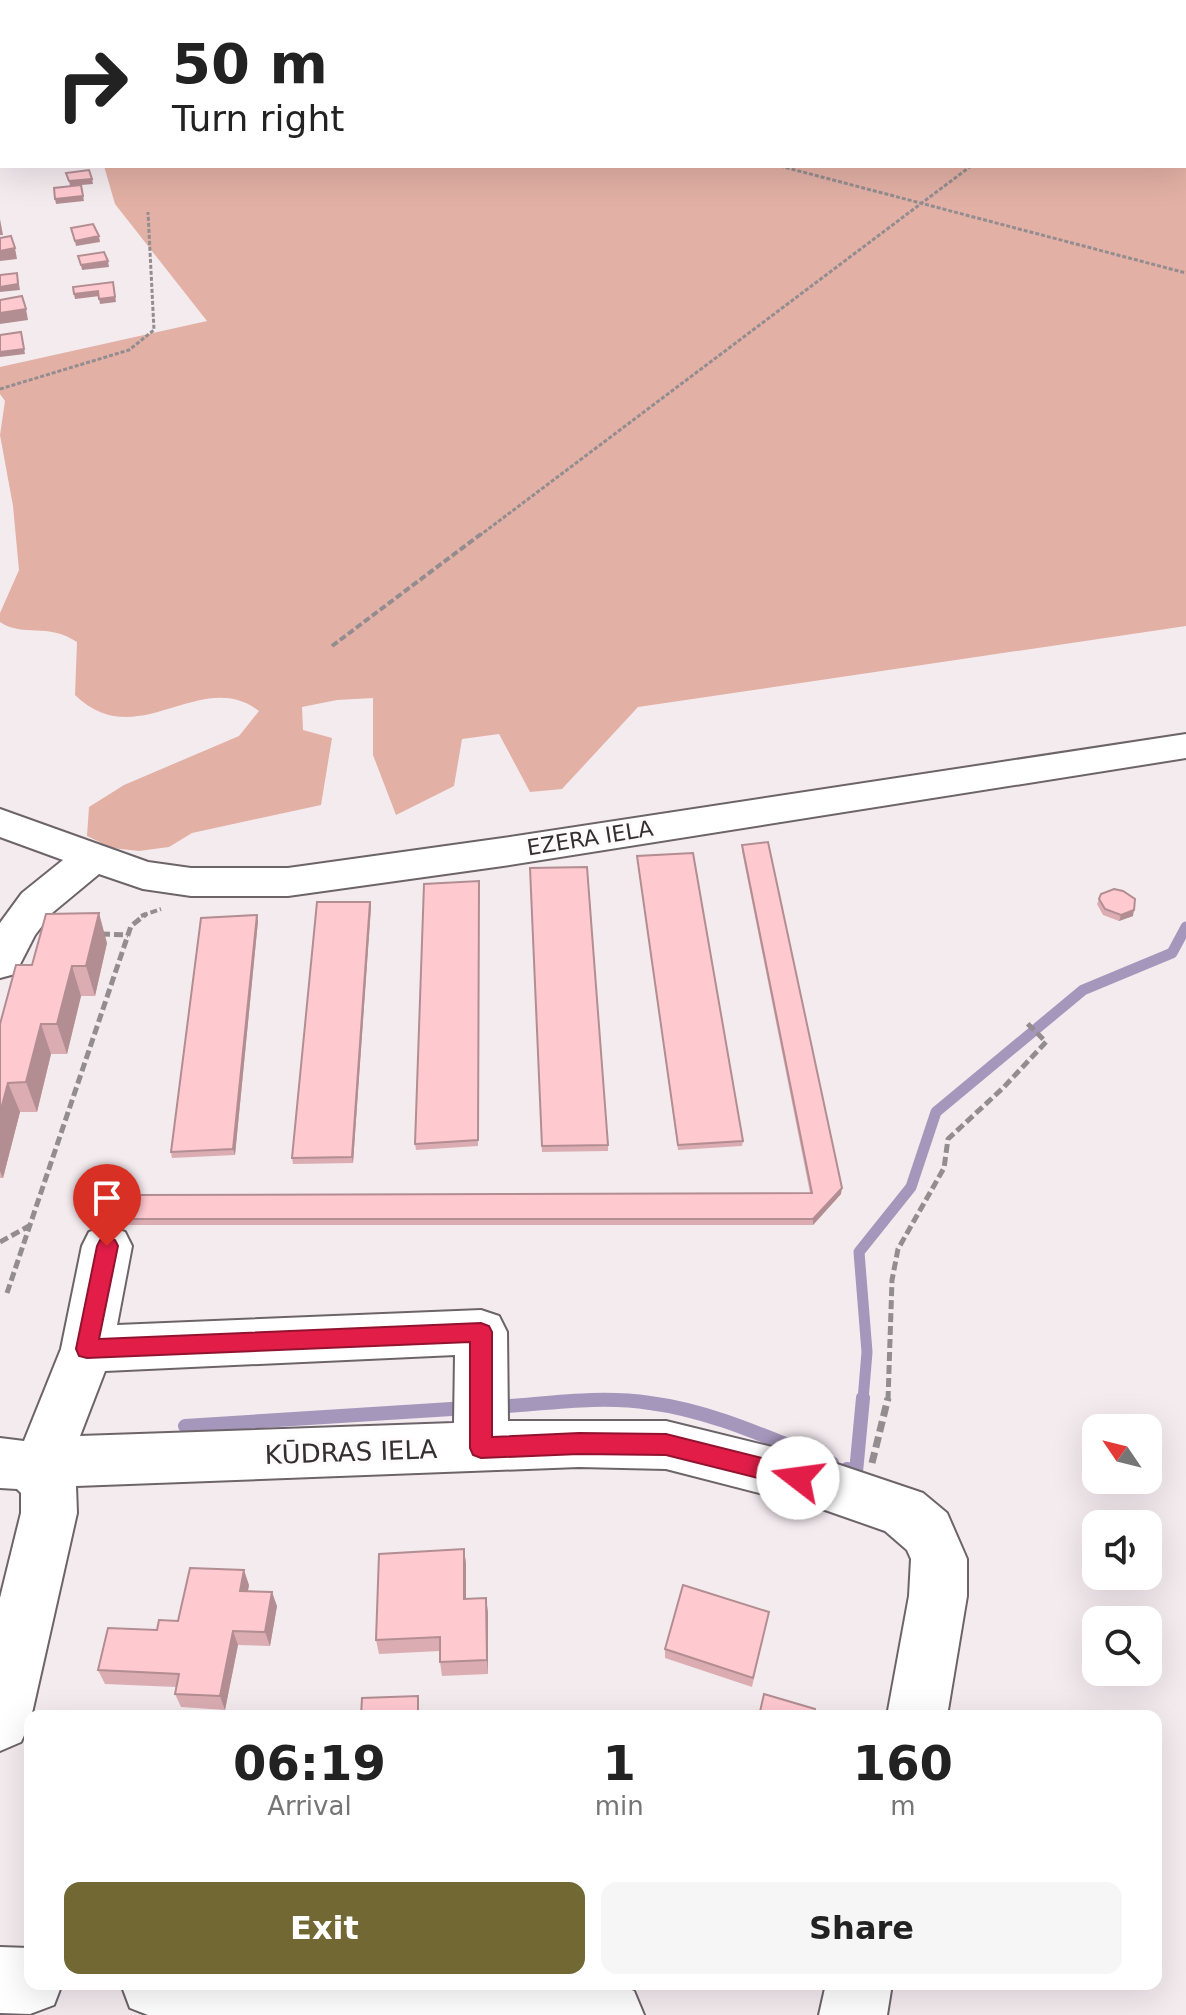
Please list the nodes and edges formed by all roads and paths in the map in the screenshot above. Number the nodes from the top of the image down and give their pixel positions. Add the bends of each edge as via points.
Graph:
1 (788, 168) edge
2 (968, 168) edge
3 (921, 203) junction
4 (148, 212) dead end
5 (1186, 273) edge
6 (0, 389) edge
7 (332, 646) dead end
8 (1186, 746) edge
9 (0, 822) edge
10 (92, 859) junction
11 (172, 907) dead end
12 (86, 933) edge
13 (128, 935) junction
14 (0, 963) edge
15 (1025, 1021) dead end
16 (30, 1226) junction
17 (0, 1242) edge
18 (107, 1246) dead end
19 (7, 1293) dead end
20 (87, 1349) junction
21 (481, 1448) junction
22 (19, 1468) edge
23 (863, 1498) junction
24 (918, 1710) edge
25 (0, 1721) edge
26 (0, 1980) edge
27 (24, 1981) edge
28 (416, 1990) edge
29 (858, 1990) edge
30 (610, 2015) edge
31 (853, 2015) edge

1 - 3 path
2 - 3 path
3 - 5 path
3 - 7 path
4 - 6 path via 154,330 129,350
8 - 10 street, EZERA IELA via 288,882 191,882 143,875
9 - 10 street, EZERA IELA
10 - 14 street via 36,901 15,929
11 - 13 path via 141,916
12 - 13 path
13 - 16 path
15 - 23 path via 1046,1042 948,1139 944,1168 898,1249 888,1401
16 - 17 path
16 - 19 path
18 - 20 street
20 - 21 street via 481,1332
20 - 22 street
21 - 22 street, KŪDRAS IELA via 76,1461
21 - 23 street, KŪDRAS IELA via 666,1445
22 - 25 street via 49,1489 49,1513
23 - 24 street, KŪDRAS IELA via 903,1511 927,1532 939,1559 938,1596
26 - 27 street
28 - 30 street via 547,1993
29 - 31 street

